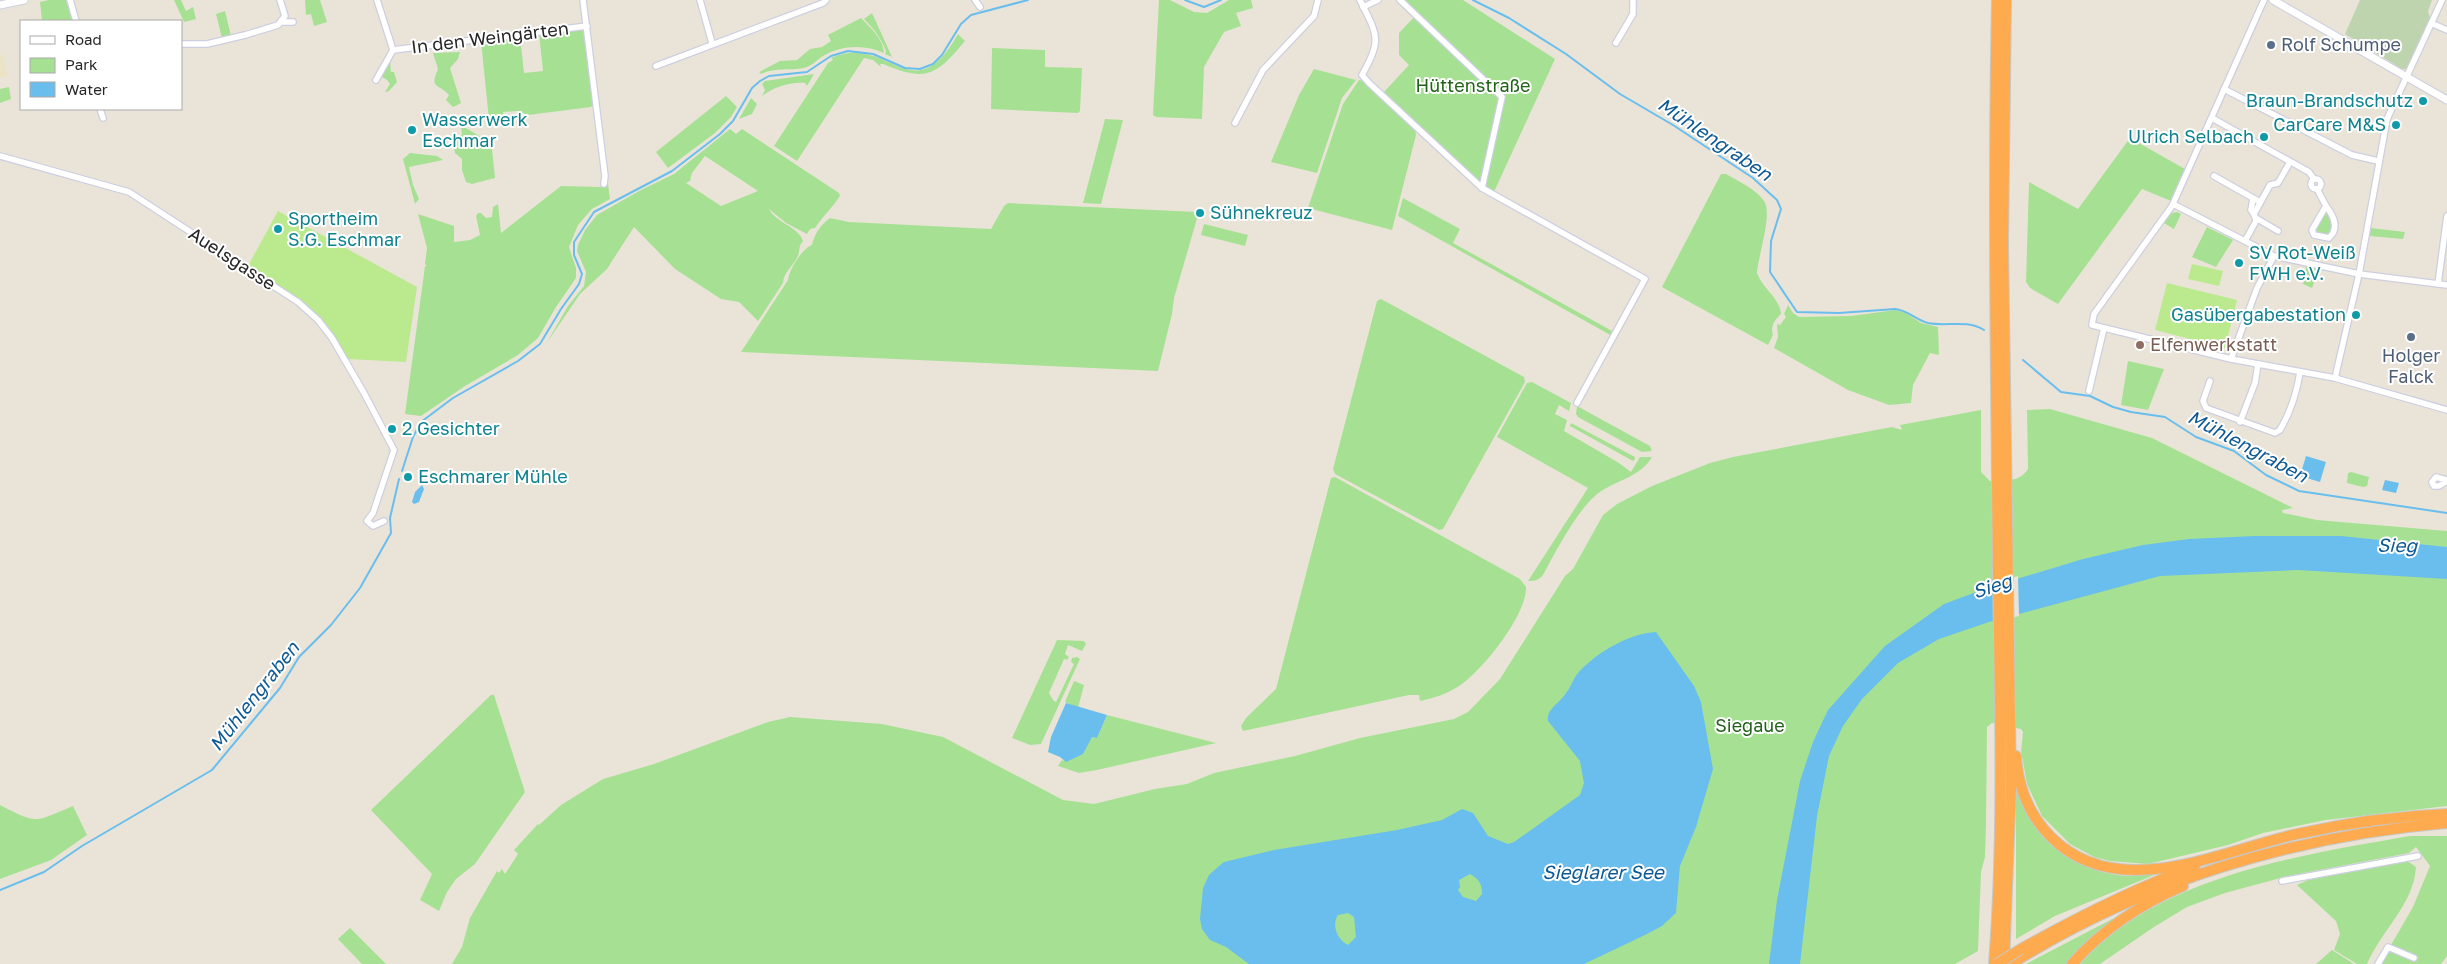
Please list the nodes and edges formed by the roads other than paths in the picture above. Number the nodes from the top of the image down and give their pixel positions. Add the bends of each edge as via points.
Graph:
1 (24, 0) edge
2 (70, 0) edge
3 (280, 0) edge
4 (377, 0) edge
5 (583, 0) edge
6 (700, 0) edge
7 (826, 0) edge
8 (975, 0) edge
9 (1318, 0) edge
10 (1360, 0) edge
11 (1378, 0) edge
12 (1400, 0) edge
13 (1633, 0) edge
14 (1997, 0) edge
15 (2006, 0) edge
16 (2264, 0) edge
17 (2273, 0) edge
18 (2442, 0) edge
19 (0, 5) edge
20 (980, 7) dead end
21 (1363, 7) junction
22 (76, 20) edge
23 (283, 22) junction
24 (294, 22) dead end
25 (2433, 24) junction
26 (587, 26) junction
27 (2447, 30) edge
28 (712, 43) junction
29 (1616, 43) dead end
30 (182, 44) edge
31 (393, 50) junction
32 (656, 66) dead end
33 (2406, 77) junction
34 (376, 80) dead end
35 (2224, 89) junction
36 (2447, 100) edge
37 (100, 110) edge
38 (103, 118) dead end
39 (2212, 118) junction
40 (1235, 123) dead end
41 (0, 156) edge
42 (2378, 161) junction
43 (2290, 162) junction
44 (2214, 176) dead end
45 (604, 184) dead end
46 (1482, 188) junction
47 (2253, 199) junction
48 (2260, 202) junction
49 (2173, 204) junction
50 (2326, 206) junction
51 (2255, 216) junction
52 (2447, 216) edge
53 (2278, 231) dead end
54 (2245, 241) junction
55 (2274, 256) junction
56 (2359, 274) junction
57 (2438, 284) junction
58 (2447, 285) edge
59 (2104, 328) junction
60 (2231, 359) junction
61 (2258, 364) junction
62 (2300, 372) junction
63 (2335, 378) junction
64 (2210, 381) dead end
65 (2089, 391) dead end
66 (1577, 403) dead end
67 (2447, 410) edge
68 (2240, 422) junction
69 (2002, 478) junction
70 (373, 513) dead end
71 (2008, 727) junction
72 (2447, 814) edge
73 (2447, 824) edge
74 (2279, 850) junction
75 (2230, 852) junction
76 (2418, 856) dead end
77 (2282, 881) dead end
78 (2021, 953) junction
79 (2414, 958) dead end
80 (1995, 964) edge
81 (2004, 964) edge
82 (2011, 964) edge
83 (2072, 964) edge
84 (2378, 964) edge

1 - 19 street
2 - 22 street
3 - 23 street via 285,12
4 - 31 street
5 - 26 street
6 - 28 street
7 - 28 street
8 - 20 street
9 - 40 street via 1314,16 1263,70
10 - 21 street
11 - 21 street
12 - 46 street via 1501,95
13 - 29 street via 1633,14
14 - 69 highway via 1994,166
15 - 69 highway
16 - 35 street
17 - 33 street
18 - 25 street
21 - 46 street via 1376,39 1375,51 1362,75
23 - 24 street
23 - 30 street via 272,28 216,42
25 - 27 street
25 - 33 street
26 - 31 street, In den Weingärten
26 - 45 street
28 - 32 street
31 - 34 street
33 - 36 street
33 - 42 street via 2388,113
35 - 39 street
35 - 42 street via 2352,155
37 - 38 street
39 - 43 street
39 - 49 street
41 - 70 street, Auelsgasse via 129,192 298,302 318,320 358,381 394,450
42 - 56 street
43 - 48 street via 2278,183 2270,185
43 - 50 street via 2309,172 2314,179 2311,185 2317,189
44 - 47 street
46 - 66 street via 1645,279
47 - 48 street
47 - 51 street via 2251,210
48 - 51 street
49 - 54 street
49 - 59 street via 2094,314 2092,325
50 - 50 street via 2312,230 2314,235 2329,238 2335,224
51 - 53 street
51 - 54 street
52 - 57 street
54 - 55 street
55 - 56 street
55 - 60 street via 2255,292
56 - 57 street
56 - 63 street
57 - 58 street
59 - 60 street
59 - 65 street
60 - 61 street
61 - 62 street
61 - 68 street via 2255,383
62 - 63 street
62 - 68 street via 2298,388 2279,431
63 - 67 street
64 - 68 street via 2203,401 2205,406
69 - 71 highway
69 - 71 highway via 2010,688
71 - 75 highway via 2027,802 2046,833 2072,853 2104,867 2130,870 2164,867
71 - 80 highway
71 - 81 highway via 2011,787
72 - 75 highway via 2304,832
73 - 74 highway via 2381,830
74 - 78 highway via 2225,865 2138,898
74 - 83 highway via 2159,897 2101,936
75 - 78 highway via 2126,893
76 - 77 street
78 - 80 highway, bridge
78 - 82 highway
79 - 84 street via 2388,947

